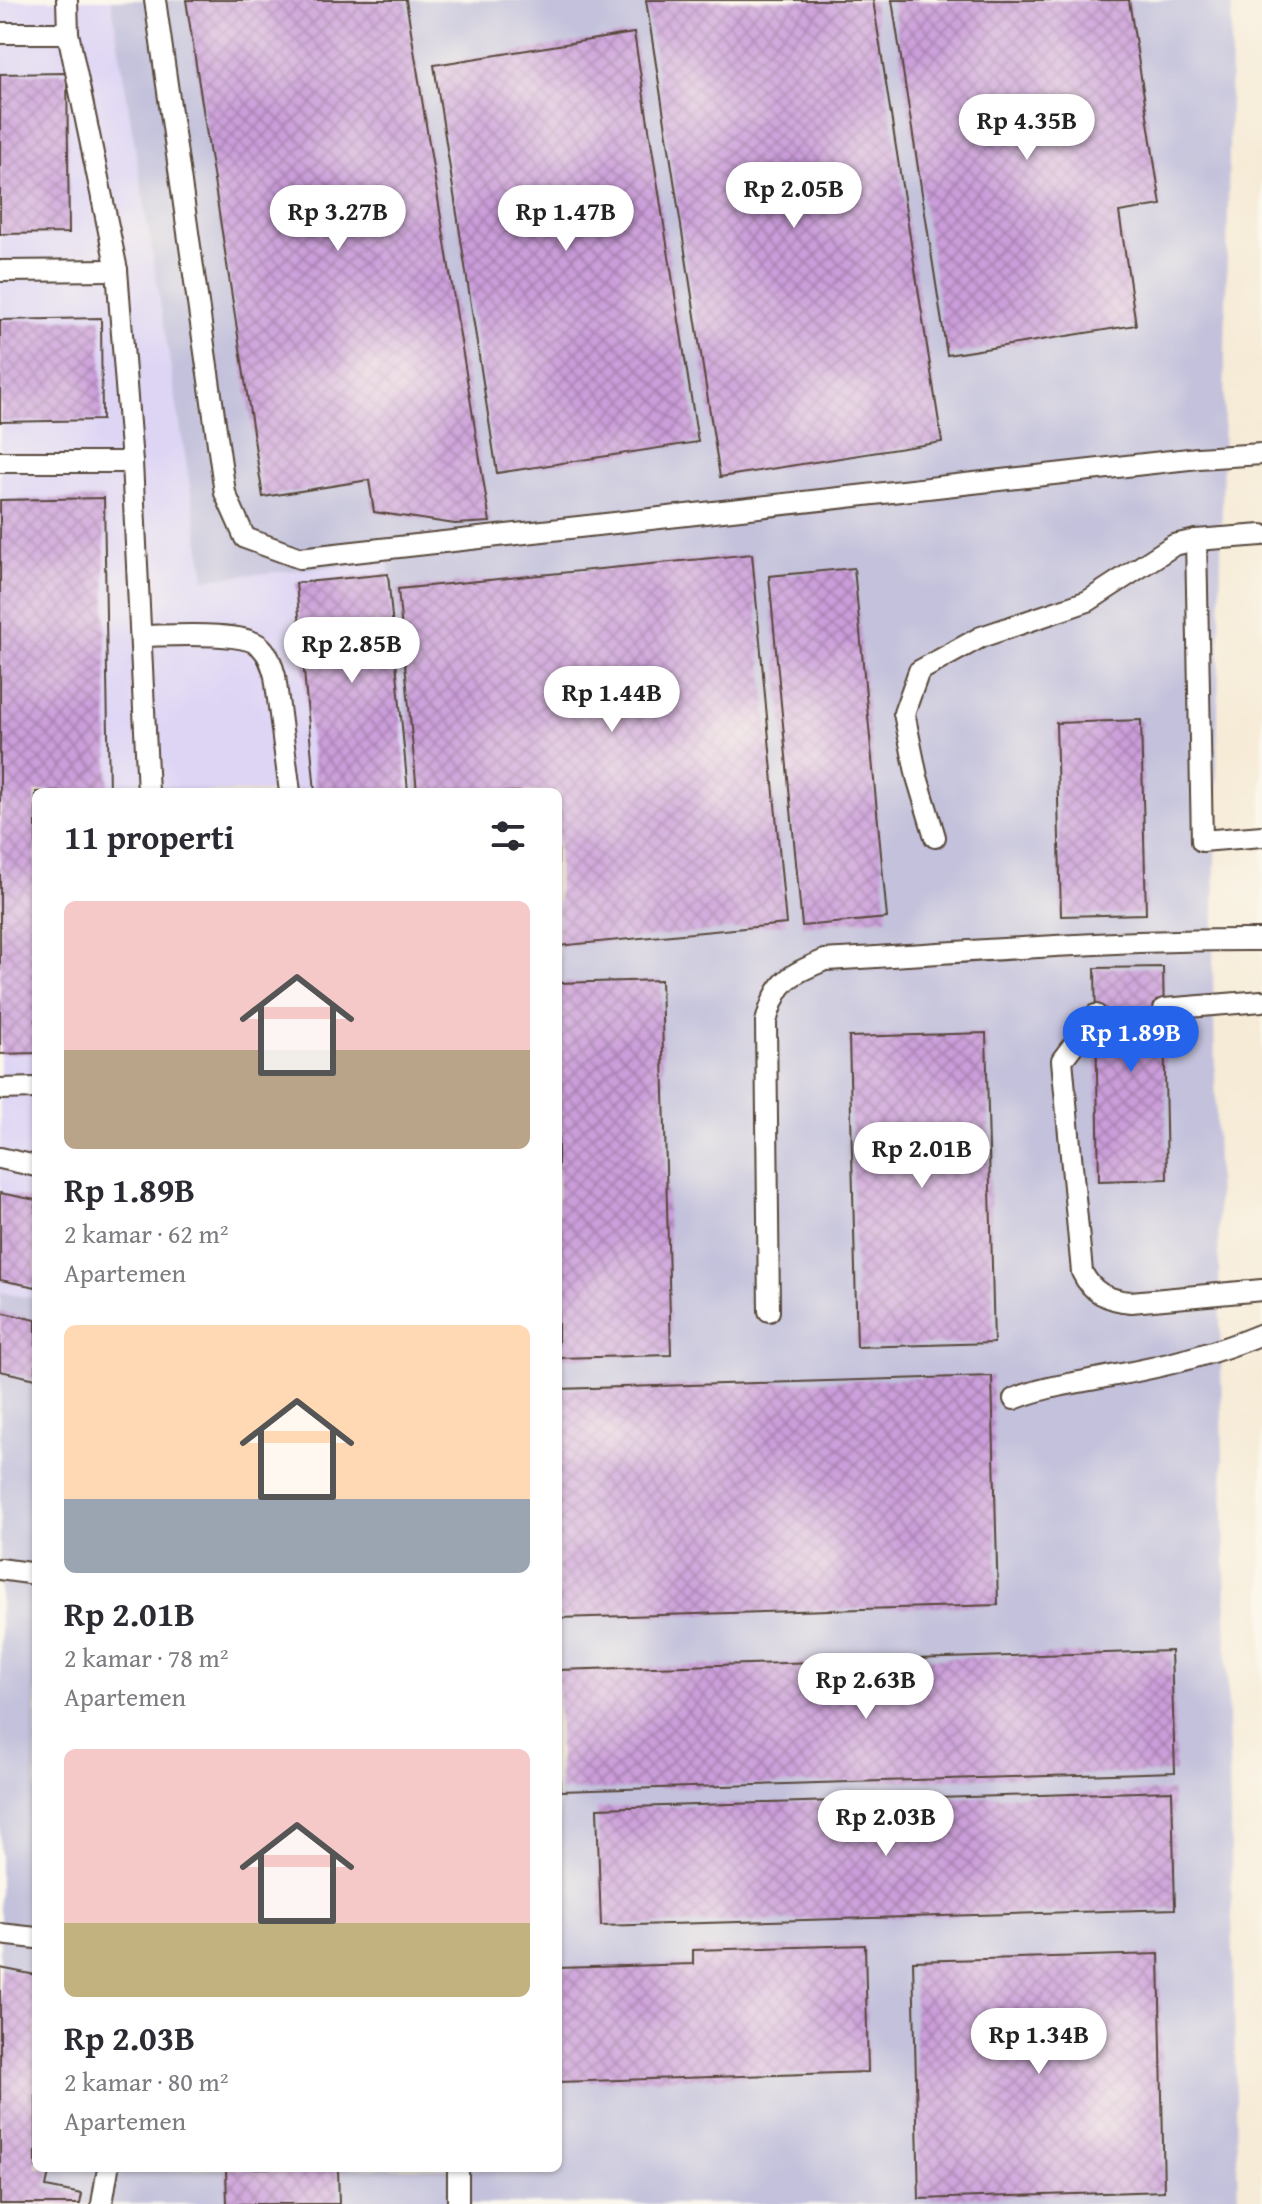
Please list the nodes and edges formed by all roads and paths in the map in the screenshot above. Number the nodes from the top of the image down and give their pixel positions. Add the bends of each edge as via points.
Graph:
1 (67, 0) edge
2 (155, 0) edge
3 (0, 33) edge
4 (68, 33) junction
5 (117, 270) junction
6 (0, 271) edge
7 (1262, 454) edge
8 (0, 462) edge
9 (132, 462) junction
10 (1262, 535) edge
11 (1196, 540) junction
12 (141, 636) junction
13 (148, 788) edge
14 (289, 788) edge
15 (1262, 836) edge
16 (935, 837) dead end
17 (1262, 940) edge
18 (1262, 1001) edge
19 (1164, 1009) dead end
20 (1096, 1015) dead end
21 (32, 1088) edge
22 (0, 1089) edge
23 (0, 1158) edge
24 (32, 1165) edge
25 (1262, 1290) edge
26 (769, 1311) dead end
27 (1262, 1334) edge
28 (1014, 1399) dead end
29 (0, 1569) edge
30 (32, 1573) edge
31 (0, 1934) edge
32 (32, 1938) edge
33 (107, 2172) edge
34 (458, 2172) edge
35 (102, 2204) edge
36 (458, 2204) edge

1 - 4 lane
2 - 7 lane via 225,493 245,538 300,558
3 - 4 lane
4 - 5 lane
5 - 6 lane
5 - 9 lane
8 - 9 lane
9 - 12 lane
10 - 11 lane
11 - 15 lane via 1202,841
11 - 16 lane via 1174,545 1088,601 981,637 919,671 904,713
12 - 13 lane
12 - 14 lane via 218,636 260,644 275,676
17 - 26 lane via 825,960 783,981 766,1022
18 - 19 lane
20 - 25 lane via 1062,1060 1087,1283 1101,1295 1131,1302
21 - 22 lane
23 - 24 lane
27 - 28 lane via 1226,1349
29 - 30 lane
31 - 32 lane
33 - 35 lane
34 - 36 lane

